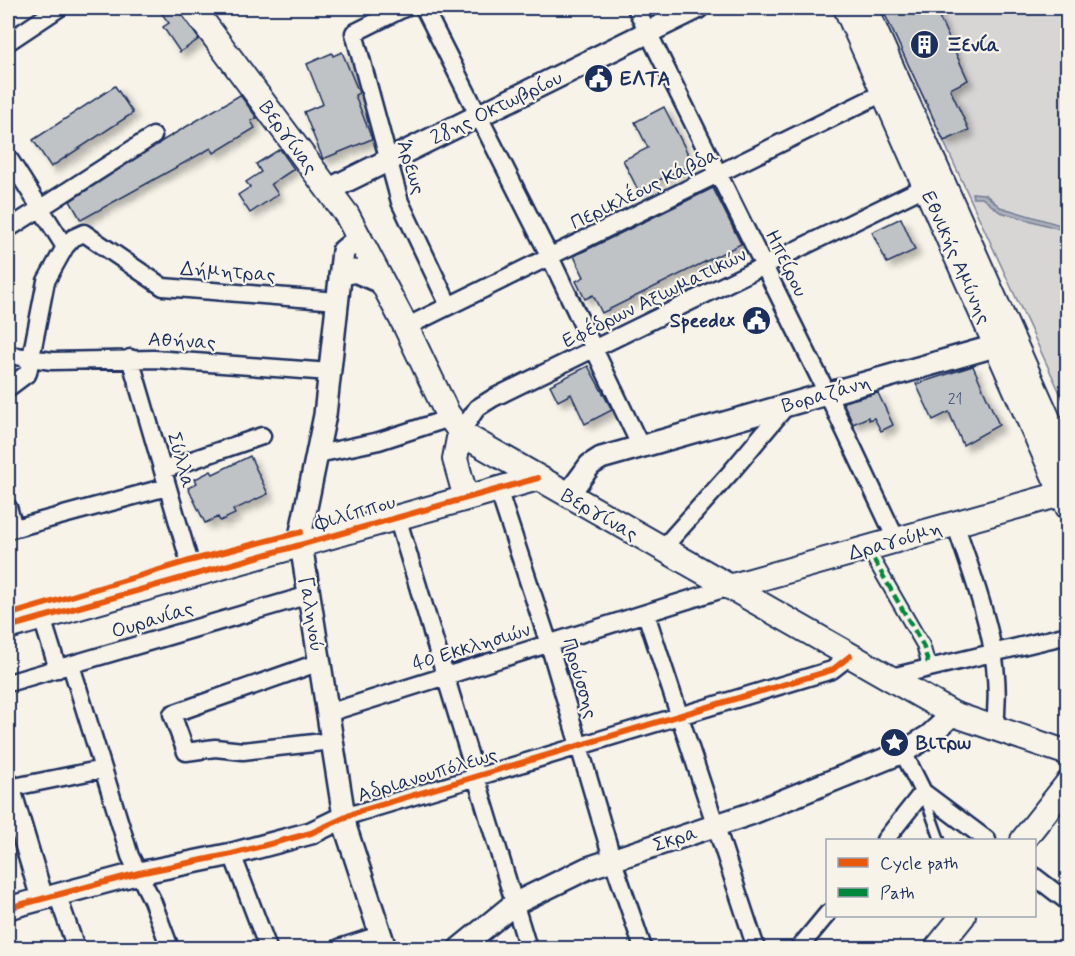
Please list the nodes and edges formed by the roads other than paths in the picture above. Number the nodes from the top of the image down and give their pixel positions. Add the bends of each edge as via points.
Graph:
1 (59, 8) edge
2 (193, 8) edge
3 (404, 8) edge
4 (424, 8) edge
5 (636, 8) edge
6 (697, 8) edge
7 (846, 8) edge
8 (865, 8) edge
9 (648, 32) junction
10 (8, 42) edge
11 (891, 89) junction
12 (478, 116) junction
13 (153, 135) dead end
14 (8, 157) edge
15 (387, 161) junction
16 (720, 175) junction
17 (934, 183) junction
18 (327, 190) junction
19 (40, 208) junction
20 (8, 229) edge
21 (360, 237) junction
22 (65, 247) junction
23 (550, 257) junction
24 (765, 267) junction
25 (340, 275) junction
26 (383, 283) junction
27 (337, 301) junction
28 (449, 306) junction
29 (406, 327) junction
30 (1005, 343) junction
31 (594, 349) junction
32 (8, 355) edge
33 (130, 358) junction
34 (31, 359) junction
35 (330, 372) junction
36 (8, 388) edge
37 (827, 393) junction
38 (788, 404) junction
39 (455, 425) junction
40 (262, 436) dead end
41 (640, 445) junction
42 (318, 454) junction
43 (1068, 464) edge
44 (163, 470) junction
45 (538, 478) junction
46 (167, 487) junction
47 (498, 489) junction
48 (568, 495) junction
49 (1066, 497) edge
50 (466, 498) junction
51 (8, 507) edge
52 (397, 517) junction
53 (955, 523) junction
54 (11, 529) edge
55 (896, 539) junction
56 (301, 544) junction
57 (867, 548) junction
58 (662, 549) junction
59 (193, 574) junction
60 (729, 587) junction
61 (309, 595) junction
62 (646, 614) junction
63 (42, 618) junction
64 (8, 627) edge
65 (1068, 635) edge
66 (549, 644) junction
67 (994, 651) junction
68 (850, 656) junction
69 (320, 662) junction
70 (929, 666) junction
71 (64, 667) junction
72 (445, 676) junction
73 (887, 678) junction
74 (8, 683) edge
75 (328, 713) junction
76 (953, 714) junction
77 (680, 717) junction
78 (994, 730) junction
79 (332, 741) junction
80 (579, 746) junction
81 (903, 752) junction
82 (1068, 753) edge
83 (103, 769) junction
84 (476, 777) junction
85 (1068, 783) edge
86 (8, 786) edge
87 (923, 792) junction
88 (344, 817) junction
89 (716, 825) junction
90 (886, 839) edge
91 (940, 839) edge
92 (986, 839) edge
93 (1024, 839) edge
94 (232, 854) junction
95 (612, 858) junction
96 (139, 873) junction
97 (1036, 877) edge
98 (49, 896) junction
99 (1068, 902) edge
100 (514, 904) junction
101 (8, 908) edge
102 (826, 916) edge
103 (962, 917) edge
104 (382, 942) edge
105 (939, 947) edge
106 (76, 948) edge
107 (170, 948) edge
108 (268, 948) edge
109 (339, 948) edge
110 (460, 948) edge
111 (528, 948) edge
112 (643, 948) edge
113 (756, 948) edge
114 (800, 948) edge

1 - 10 street
2 - 18 main road, Βεργίνας
3 - 15 street, Άρεως via 354,33
4 - 12 street
5 - 9 street, Ηπείρου
6 - 9 street, 28ης Οκτωβρίου
7 - 11 main road, Εθνικής Αμύνης
8 - 11 main road, Εθνικής Αμύνης
9 - 12 street, 28ης Οκτωβρίου
9 - 16 street, Ηπείρου
11 - 16 street, Περικλέους Κάβδα
11 - 17 main road, Εθνικής Αμύνης
12 - 15 street, 28ης Οκτωβρίου
12 - 23 street
13 - 19 street
14 - 19 street
15 - 18 street, 28ης Οκτωβρίου
15 - 28 street, Άρεως via 404,212
16 - 23 street, Περικλέους Κάβδα
16 - 24 street, Ηπείρου
17 - 24 street, Εφέδρων Αξιωματικών
17 - 30 main road, Εθνικής Αμύνης
18 - 21 main road, Βεργίνας
19 - 20 street
19 - 22 street
21 - 25 street, Γαληνού via 343,251
21 - 26 main road, Βεργίνας
22 - 27 street, Δήμητρας via 84,233 163,287
22 - 34 street via 46,281
23 - 28 street, Περικλέους Κάβδα
23 - 31 street
24 - 31 street, Εφέδρων Αξιωματικών
24 - 37 street, Ηπείρου
25 - 26 street via 355,271
25 - 27 street, Γαληνού
26 - 29 main road, Βεργίνας
27 - 35 street, Γαληνού
28 - 29 street, Περικλέους Κάβδα
29 - 39 main road, Βεργίνας
30 - 37 street, Βοραζάνη
30 - 43 main road, Εθνικής Αμύνης
30 - 49 main road, Εθνικής Αμύνης
31 - 39 street, Εφέδρων Αξιωματικών via 485,402
31 - 41 street
32 - 34 street, Αθήνας
33 - 34 street, Αθήνας via 85,362
33 - 35 street, Αθήνας
33 - 44 street, Σύλλα
34 - 36 street via 27,375
35 - 42 street, Γαληνού
37 - 38 street, Βοραζάνη
37 - 55 street, Ηπείρου
38 - 41 street, Βοραζάνη
38 - 58 street
39 - 42 street
39 - 45 main road, Βεργίνας
39 - 50 main road via 455,459
40 - 44 street
41 - 48 street, Βοραζάνη via 594,462
42 - 56 street, Γαληνού
44 - 46 street, Σύλλα
45 - 47 main road, Φιλίππου
45 - 48 main road, Βεργίνας
46 - 54 street
46 - 59 street, Σύλλα
47 - 50 main road, Φιλίππου
47 - 66 street, Προύσσης
48 - 58 main road, Βεργίνας
49 - 53 main road, Δραγούμη
50 - 52 main road, Φιλίππου
51 - 54 street
52 - 56 main road, Φιλίππου
52 - 72 street
53 - 55 main road, Δραγούμη
53 - 67 street
55 - 57 main road, Δραγούμη
56 - 59 main road, Φιλίππου
56 - 61 street, Γαληνού
57 - 60 main road, Δραγούμη
57 - 70 street via 923,645
58 - 60 main road, Βεργίνας
59 - 63 main road, Φιλίππου
60 - 62 street, 40 Εκκλησιών
60 - 68 main road, Βεργίνας
61 - 69 street, Γαληνού
61 - 71 street, Ουρανίας
62 - 66 street, 40 Εκκλησιών
62 - 77 street
63 - 64 main road, Φιλίππου
63 - 71 street
65 - 67 street
66 - 72 street, 40 Εκκλησιών
66 - 80 street, Προύσσης
67 - 70 street
67 - 78 street via 998,685
68 - 73 main road, Βεργίνας
68 - 77 street, Αδριανουπόλεως via 832,670
69 - 75 street, Γαληνού
69 - 79 street via 172,714 186,752 215,748 243,751
70 - 73 street
71 - 74 street, Ουρανίας
71 - 83 street
72 - 75 street, 40 Εκκλησιών
72 - 84 street
73 - 76 main road, Βεργίνας
75 - 79 street, Γαληνού
76 - 78 main road, Βεργίνας
76 - 81 street, Σκρα
77 - 80 street, Αδριανουπόλεως
77 - 89 street
78 - 82 main road, Βεργίνας
79 - 88 street, Γαληνού
80 - 84 street, Αδριανουπόλεως
80 - 95 street, Προύσσης
81 - 87 street
81 - 89 street, Σκρα
83 - 86 street
83 - 96 street
84 - 88 street, Αδριανουπόλεως
84 - 100 street
85 - 93 main road
86 - 98 street
87 - 90 street
87 - 91 lane
87 - 92 street
88 - 94 street, Αδριανουπόλεως via 311,833
88 - 104 street, Γαληνού
89 - 95 street, Σκρα
89 - 113 street
94 - 96 street, Αδριανουπόλεως
94 - 108 street
95 - 100 street, Σκρα
95 - 112 street, Προύσσης
96 - 98 street, Αδριανουπόλεως
96 - 107 street
97 - 99 street
98 - 101 street, Αδριανουπόλεως
98 - 106 street
100 - 110 street, Σκρα
100 - 111 street
102 - 114 street
103 - 105 main road
104 - 109 street

